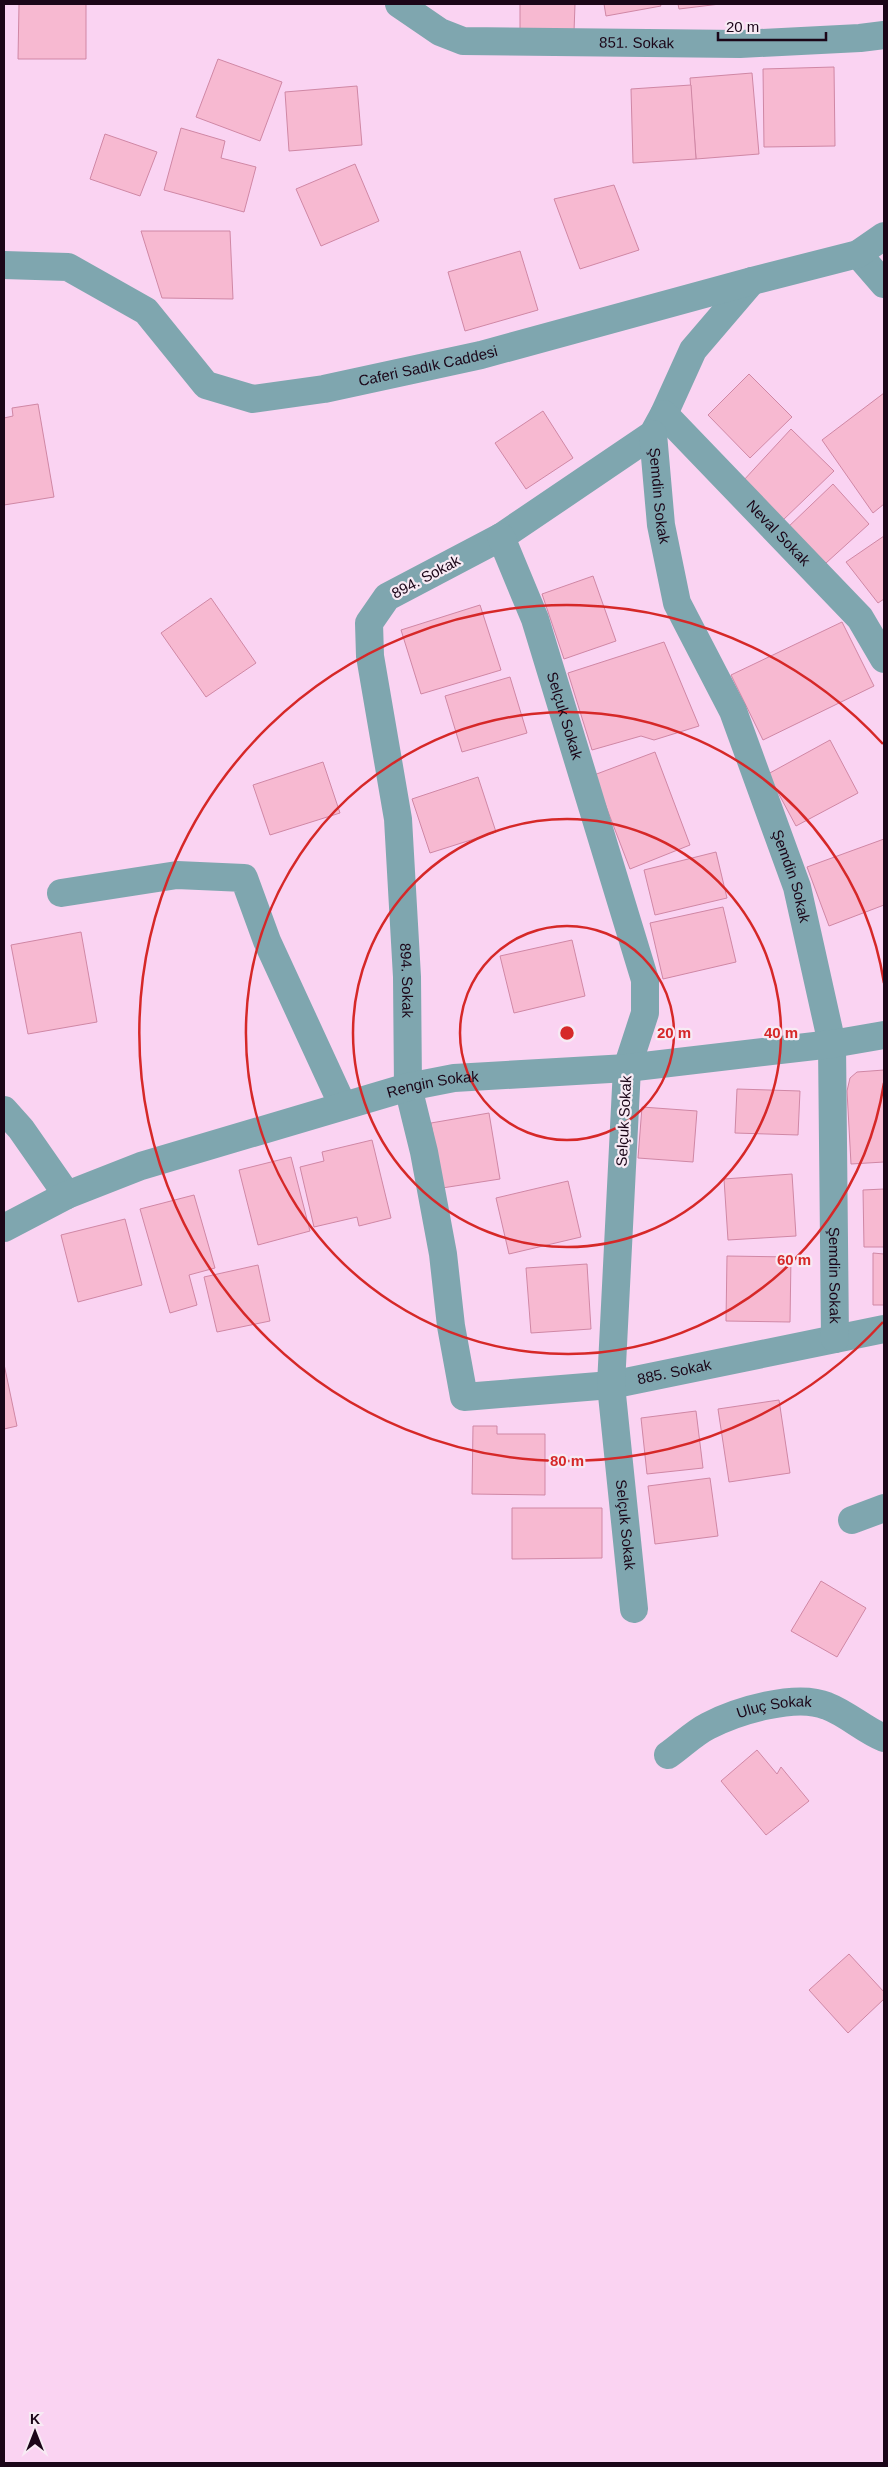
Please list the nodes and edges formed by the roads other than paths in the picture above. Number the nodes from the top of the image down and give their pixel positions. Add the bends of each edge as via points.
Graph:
1 (399, 4) edge
2 (884, 35) edge
3 (884, 236) edge
4 (858, 254) junction
5 (4, 265) edge
6 (752, 281) junction
7 (884, 284) edge
8 (659, 424) junction
9 (501, 537) junction
10 (884, 659) edge
11 (61, 893) dead end
12 (884, 1035) edge
13 (832, 1044) junction
14 (626, 1068) junction
15 (408, 1087) junction
16 (343, 1106) junction
17 (4, 1110) edge
18 (67, 1195) junction
19 (4, 1228) edge
20 (884, 1329) edge
21 (835, 1339) junction
22 (611, 1385) junction
23 (464, 1396) joint
24 (884, 1508) edge
25 (852, 1520) dead end
26 (634, 1608) dead end
27 (884, 1738) edge
28 (668, 1755) dead end

1 - 2 street, 851. Sokak via 440,32 463,41 740,44
3 - 4 street, Caferi Sadık Caddesi
4 - 6 street, Caferi Sadık Caddesi
4 - 7 street
5 - 6 street, Caferi Sadık Caddesi via 68,267 146,311 206,385 253,400 324,389 481,356
6 - 8 street via 693,350
8 - 9 street, 894. Sokak
8 - 10 street, Neval Sokak via 860,618
8 - 13 street, Şemdin Sokak via 661,525 677,603 733,711 794,878
9 - 14 street, Selçuk Sokak via 535,619 644,980 644,1014
9 - 15 street, 894. Sokak via 386,597 369,623 370,656 398,819 407,977
11 - 16 street via 177,875 244,878 266,941
12 - 13 street, Rengin Sokak
13 - 14 street, Rengin Sokak
13 - 21 street, Şemdin Sokak
14 - 15 street, Rengin Sokak via 454,1078
14 - 22 street, Selçuk Sokak
15 - 16 street, Rengin Sokak
15 - 23 street, 894. Sokak via 443,1254 451,1326
16 - 18 street, Rengin Sokak via 141,1166
17 - 18 street
18 - 19 street, Rengin Sokak
20 - 21 street, 885. Sokak
21 - 22 street, 885. Sokak
22 - 23 street, 885. Sokak
22 - 26 street, Selçuk Sokak
24 - 25 street
27 - 28 street, Uluç Sokak via 827,1705 804,1702 736,1714 707,1726

